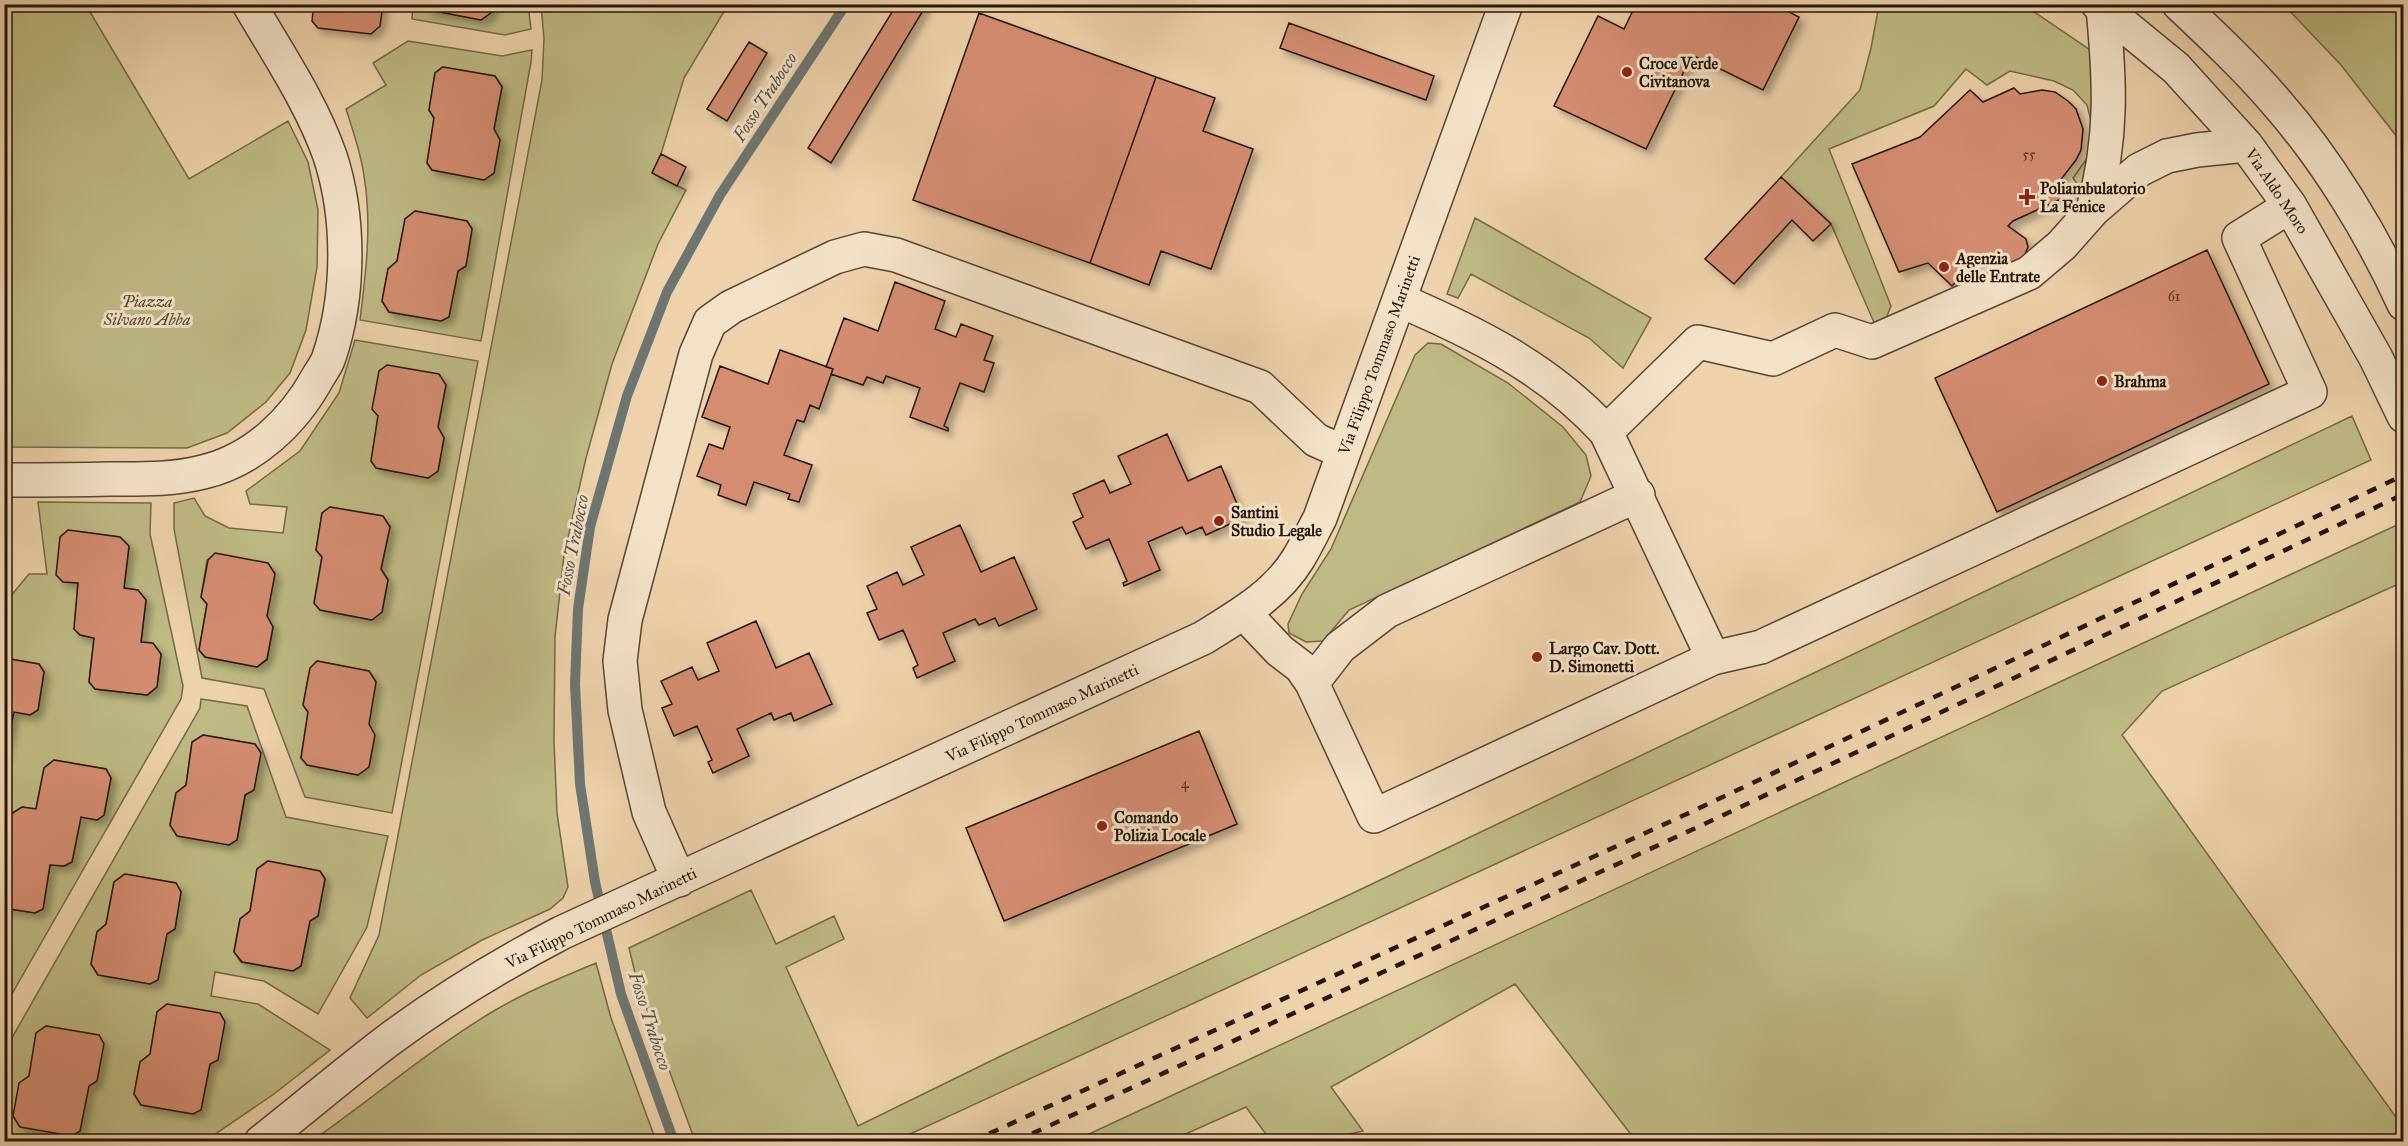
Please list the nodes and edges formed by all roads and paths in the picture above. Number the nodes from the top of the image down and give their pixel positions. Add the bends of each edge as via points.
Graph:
1 (249, 4) edge
2 (1506, 4) edge
3 (2179, 4) edge
4 (2101, 6) edge
5 (2246, 144) junction
6 (2290, 206) junction
7 (2093, 210) junction
8 (1399, 300) junction
9 (2403, 304) edge
10 (2403, 416) edge
11 (1606, 432) junction
12 (1343, 452) junction
13 (4, 480) edge
14 (1638, 495) junction
15 (1244, 613) junction
16 (1713, 658) junction
17 (1312, 683) junction
18 (669, 884) junction
19 (261, 1142) edge

1 - 13 street via 312,110 342,200 346,242 341,301 329,358 304,402 271,438 242,457 205,472 162,479
2 - 8 street, Via Filippo Tommaso Marinetti
3 - 9 street via 2277,103 2331,175 2381,255
4 - 5 street, Via Aldo Moro via 2176,68
4 - 7 street via 2109,63 2109,131
5 - 6 street, Via Aldo Moro
5 - 7 street via 2167,156 2139,170
6 - 10 street, Via Aldo Moro via 2376,358
6 - 16 street via 2239,238 2310,392 1761,647
7 - 11 street via 2062,245 2029,273 1872,342 1835,330 1773,359 1698,342
8 - 11 street via 1471,331 1531,367 1578,403
8 - 12 street, Via Filippo Tommaso Marinetti
11 - 14 street
12 - 15 street, Via Filippo Tommaso Marinetti via 1320,518 1298,560 1274,589
12 - 18 street via 1316,440 1260,387 896,255 864,249 836,256 731,307 710,322 696,354 625,620 620,661 625,710
14 - 16 street
14 - 17 street via 1387,611 1340,647
15 - 17 street via 1301,667
15 - 18 street, Via Filippo Tommaso Marinetti via 1203,638
16 - 17 street via 1374,816
18 - 19 street, Via Filippo Tommaso Marinetti via 561,933 462,989 387,1042

